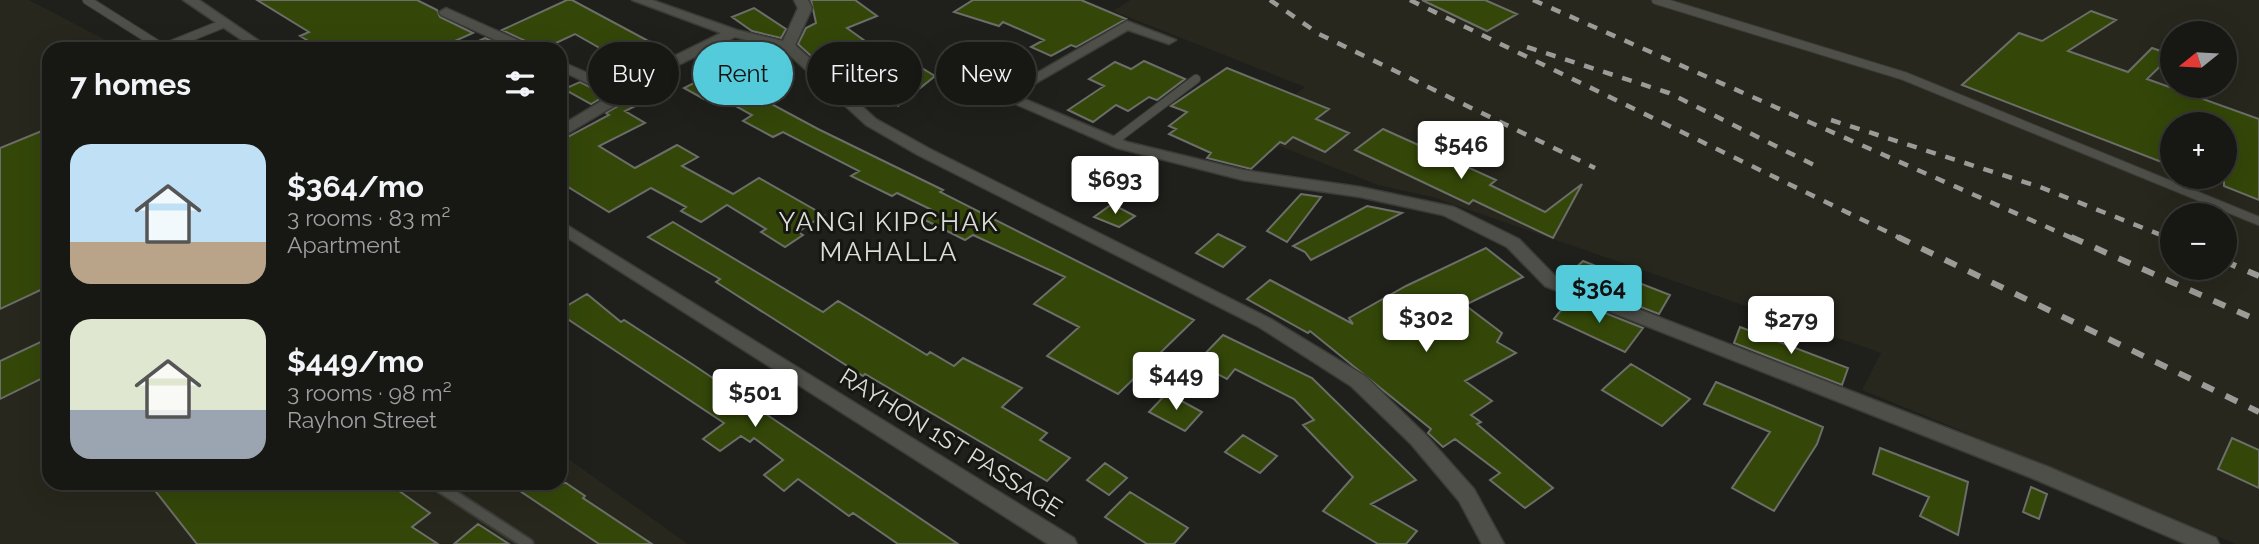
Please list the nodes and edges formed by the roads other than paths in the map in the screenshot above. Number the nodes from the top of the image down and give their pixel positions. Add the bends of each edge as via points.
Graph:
1 (87, 0) edge
2 (190, 0) edge
3 (639, 0) edge
4 (801, 0) edge
5 (1656, 0) edge
6 (446, 12) dead end
7 (225, 23) junction
8 (733, 33) junction
9 (1169, 40) dead end
10 (154, 42) edge
11 (178, 42) edge
12 (254, 42) edge
13 (511, 42) edge
14 (771, 42) edge
15 (790, 42) edge
16 (793, 51) edge
17 (679, 60) edge
18 (567, 68) edge
19 (588, 78) edge
20 (1196, 79) dead end
21 (606, 105) edge
22 (567, 130) edge
23 (1114, 141) junction
24 (2259, 221) edge
25 (567, 230) edge
26 (445, 490) edge
27 (528, 544) edge
28 (1066, 544) edge
29 (1493, 544) edge
30 (2208, 544) edge

1 - 10 lane
2 - 7 street
3 - 8 street
4 - 15 street via 805,8
5 - 24 lane via 1904,76
6 - 13 street
7 - 11 lane
7 - 12 street
8 - 14 street
8 - 17 street
9 - 23 street via 1127,25 1004,96
16 - 29 street via 889,134 1265,323 1358,381 1467,495
18 - 19 street
20 - 23 lane
21 - 22 street
23 - 30 street via 1243,175 1448,211 1513,243 1551,282 2039,472
25 - 28 street, RAYHON 1ST PASSAGE
26 - 27 lane

